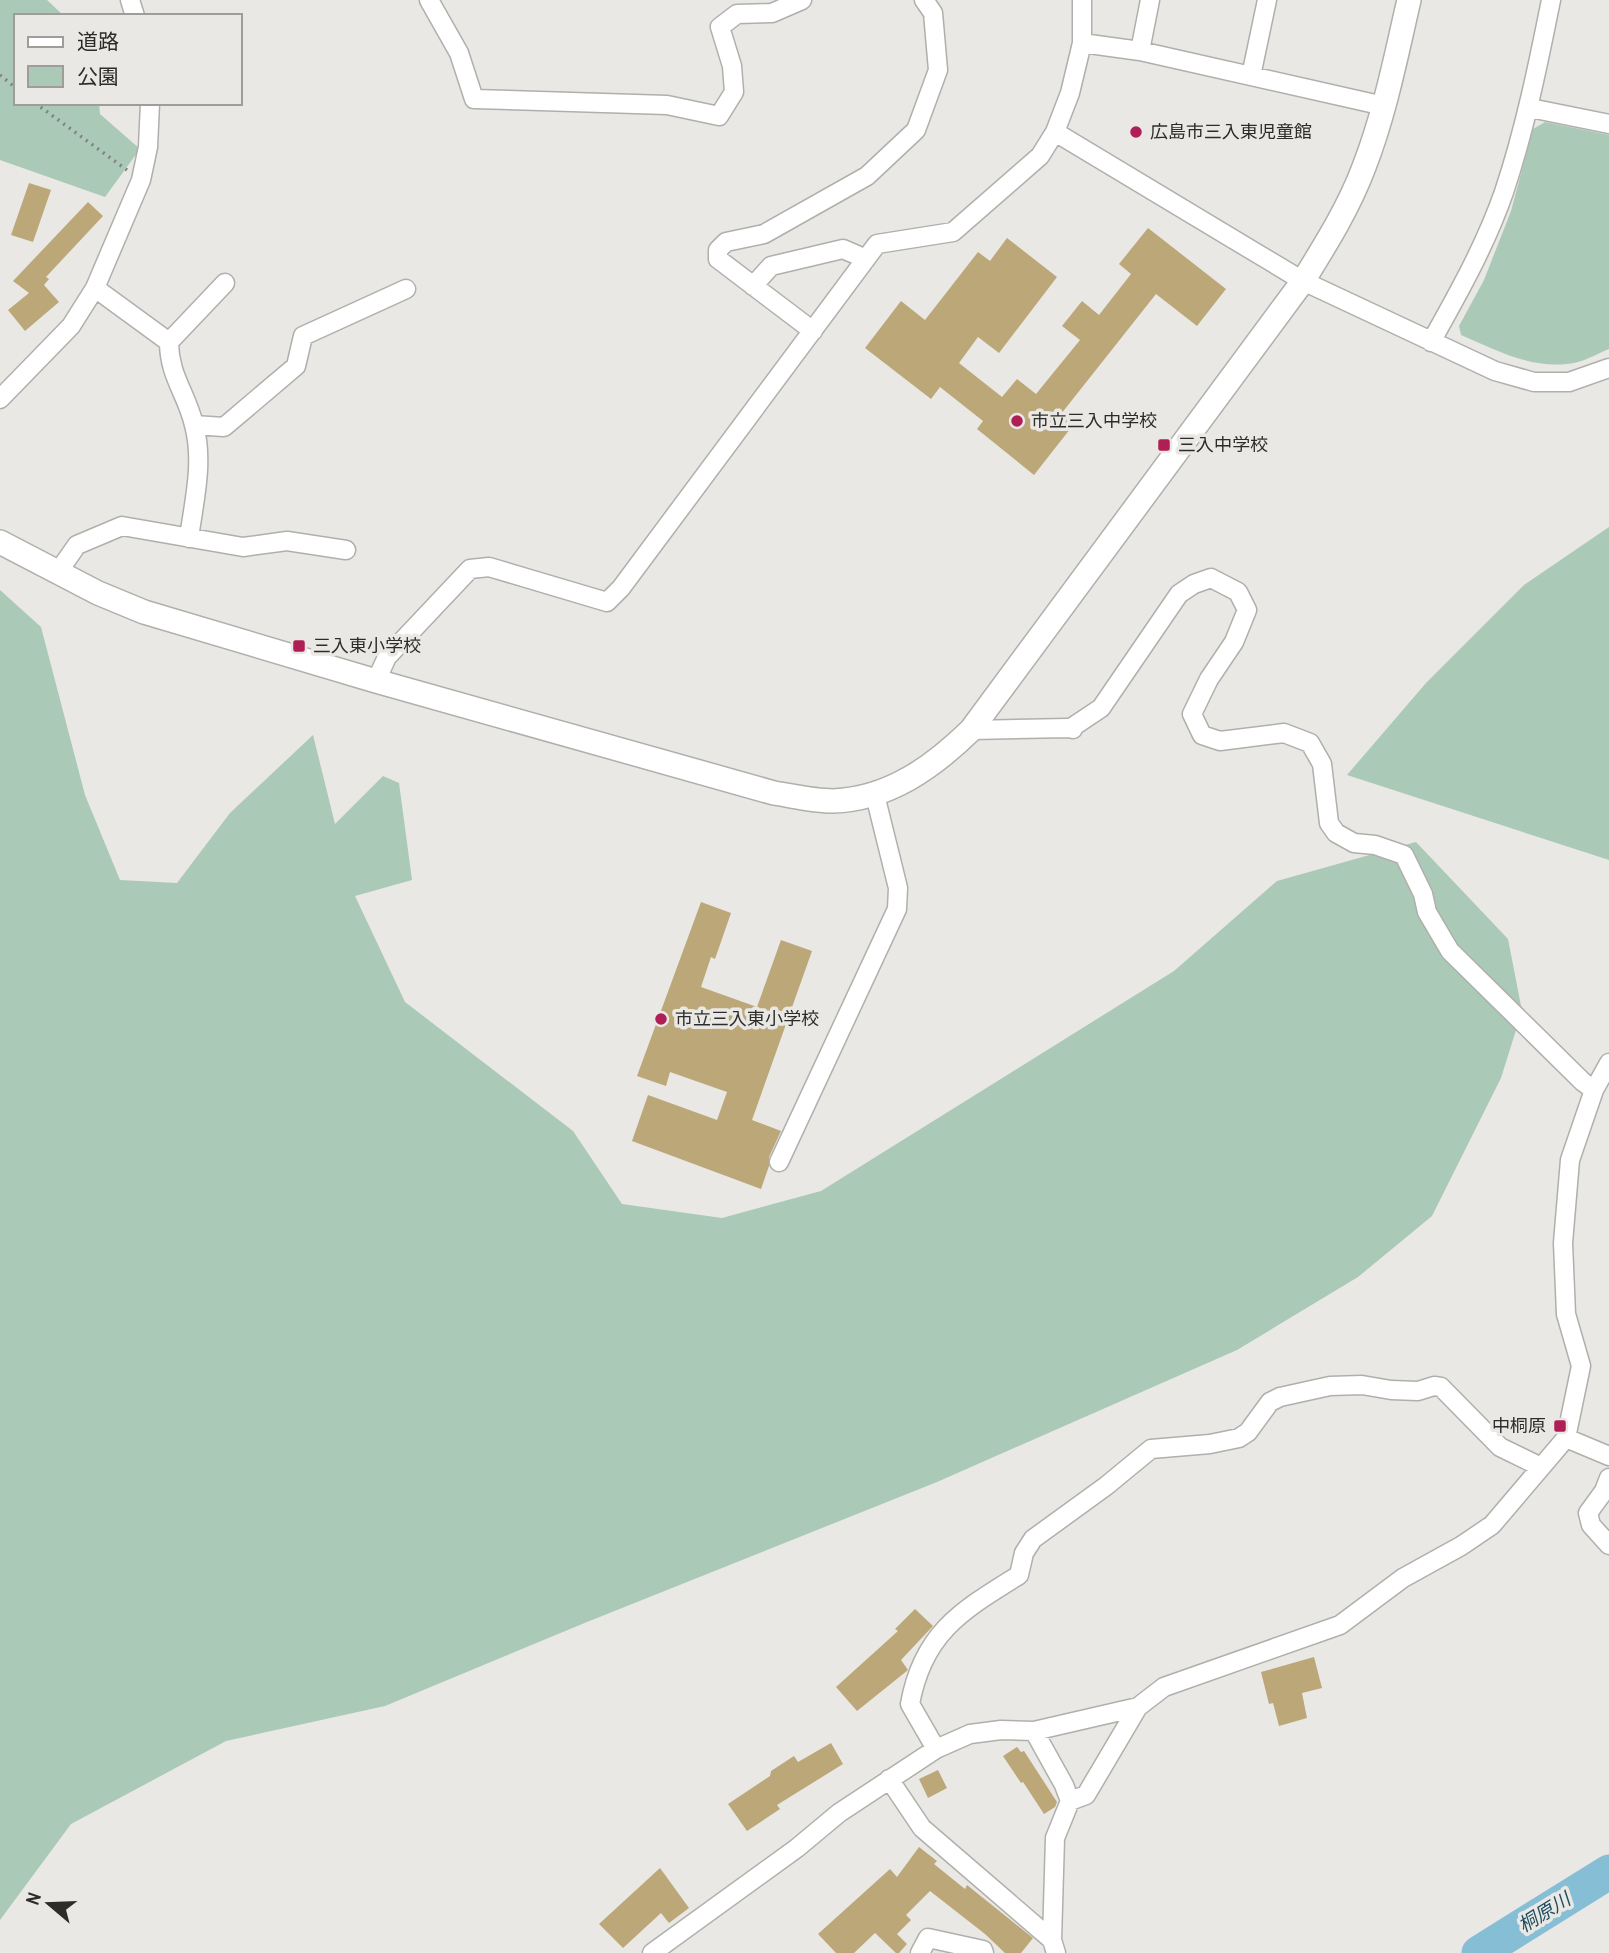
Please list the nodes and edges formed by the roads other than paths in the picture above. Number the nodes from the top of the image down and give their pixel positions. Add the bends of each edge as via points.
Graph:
1 (429, 0) edge
2 (802, 0) edge
3 (925, 0) edge
4 (1082, 0) edge
5 (1150, 0) edge
6 (1267, 0) edge
7 (1409, 0) edge
8 (1550, 0) edge
9 (1082, 43) junction
10 (1140, 51) junction
11 (1251, 76) junction
12 (150, 105) edge
13 (1384, 106) junction
14 (1530, 108) junction
15 (1609, 124) edge
16 (1055, 132) junction
17 (866, 259) junction
18 (1303, 281) junction
19 (225, 283) dead end
20 (753, 286) junction
21 (95, 288) junction
22 (406, 289) dead end
23 (813, 331) junction
24 (169, 342) junction
25 (1431, 342) junction
26 (1609, 368) edge
27 (0, 399) edge
28 (194, 425) junction
29 (189, 538) junction
30 (0, 542) edge
31 (346, 550) dead end
32 (58, 572) junction
33 (376, 681) junction
34 (971, 730) junction
35 (875, 795) junction
36 (1609, 1063) edge
37 (1594, 1090) junction
38 (779, 1162) dead end
39 (1566, 1438) junction
40 (1609, 1456) edge
41 (1541, 1467) junction
42 (1609, 1478) edge
43 (1609, 1545) edge
44 (1138, 1707) junction
45 (1034, 1731) junction
46 (936, 1749) junction
47 (889, 1779) junction
48 (1070, 1801) junction
49 (1054, 1946) edge
50 (652, 1953) edge
51 (920, 1953) edge
52 (984, 1953) edge

1 - 2 street via 459,53 474,99 667,105 719,116 734,92 732,66 720,27 737,14 772,13
3 - 20 street via 933,13 938,70 916,130 867,176 764,233 726,242 718,250 718,259
4 - 9 street
5 - 10 street
6 - 11 street
7 - 13 street
8 - 14 street
9 - 10 street
9 - 16 street
10 - 11 street
11 - 13 street
12 - 21 street via 141,180
13 - 18 street via 1339,222
14 - 15 street
14 - 25 street via 1503,194 1466,279
16 - 17 street via 1040,156 953,232 877,244
16 - 18 street
17 - 20 street via 843,249 771,266
17 - 23 street
18 - 25 street
18 - 34 street
19 - 24 street
20 - 23 street
21 - 24 street
21 - 27 street via 71,326
22 - 28 street via 303,336 296,366 224,427
23 - 33 street via 607,602 489,567 470,569 387,657
24 - 28 street via 169,362
25 - 26 street via 1495,371 1534,382 1569,382
28 - 29 street via 199,466
29 - 31 street via 243,547 287,541
29 - 32 street via 122,526 77,545
30 - 32 street
32 - 33 street via 144,612
33 - 35 street via 774,793 833,801
34 - 35 street via 919,774
34 - 37 street via 1073,730 1101,708 1178,594 1211,578 1238,592 1247,610 1192,714 1202,735 1220,741 1284,733 1310,743 1322,764 1329,823 1336,833 1354,843 1404,855 1427,912 1450,951
35 - 38 street via 898,888 897,909
36 - 37 street
37 - 39 street via 1570,1160 1563,1243 1566,1314 1581,1366
39 - 40 street
39 - 41 street
41 - 44 street via 1492,1525 1403,1578 1340,1625 1164,1687
41 - 46 street via 1500,1447 1441,1387 1434,1386 1418,1391 1362,1385 1305,1391 1270,1402 1239,1438 1151,1449 1033,1539 1019,1575 965,1609 925,1655 910,1704
42 - 43 street via 1588,1513 1591,1525
44 - 45 street
44 - 48 street via 1086,1795
45 - 46 street via 970,1734
45 - 48 street
46 - 47 street
47 - 49 street via 922,1828
47 - 50 street
48 - 49 street via 1055,1838
51 - 52 street via 928,1938

